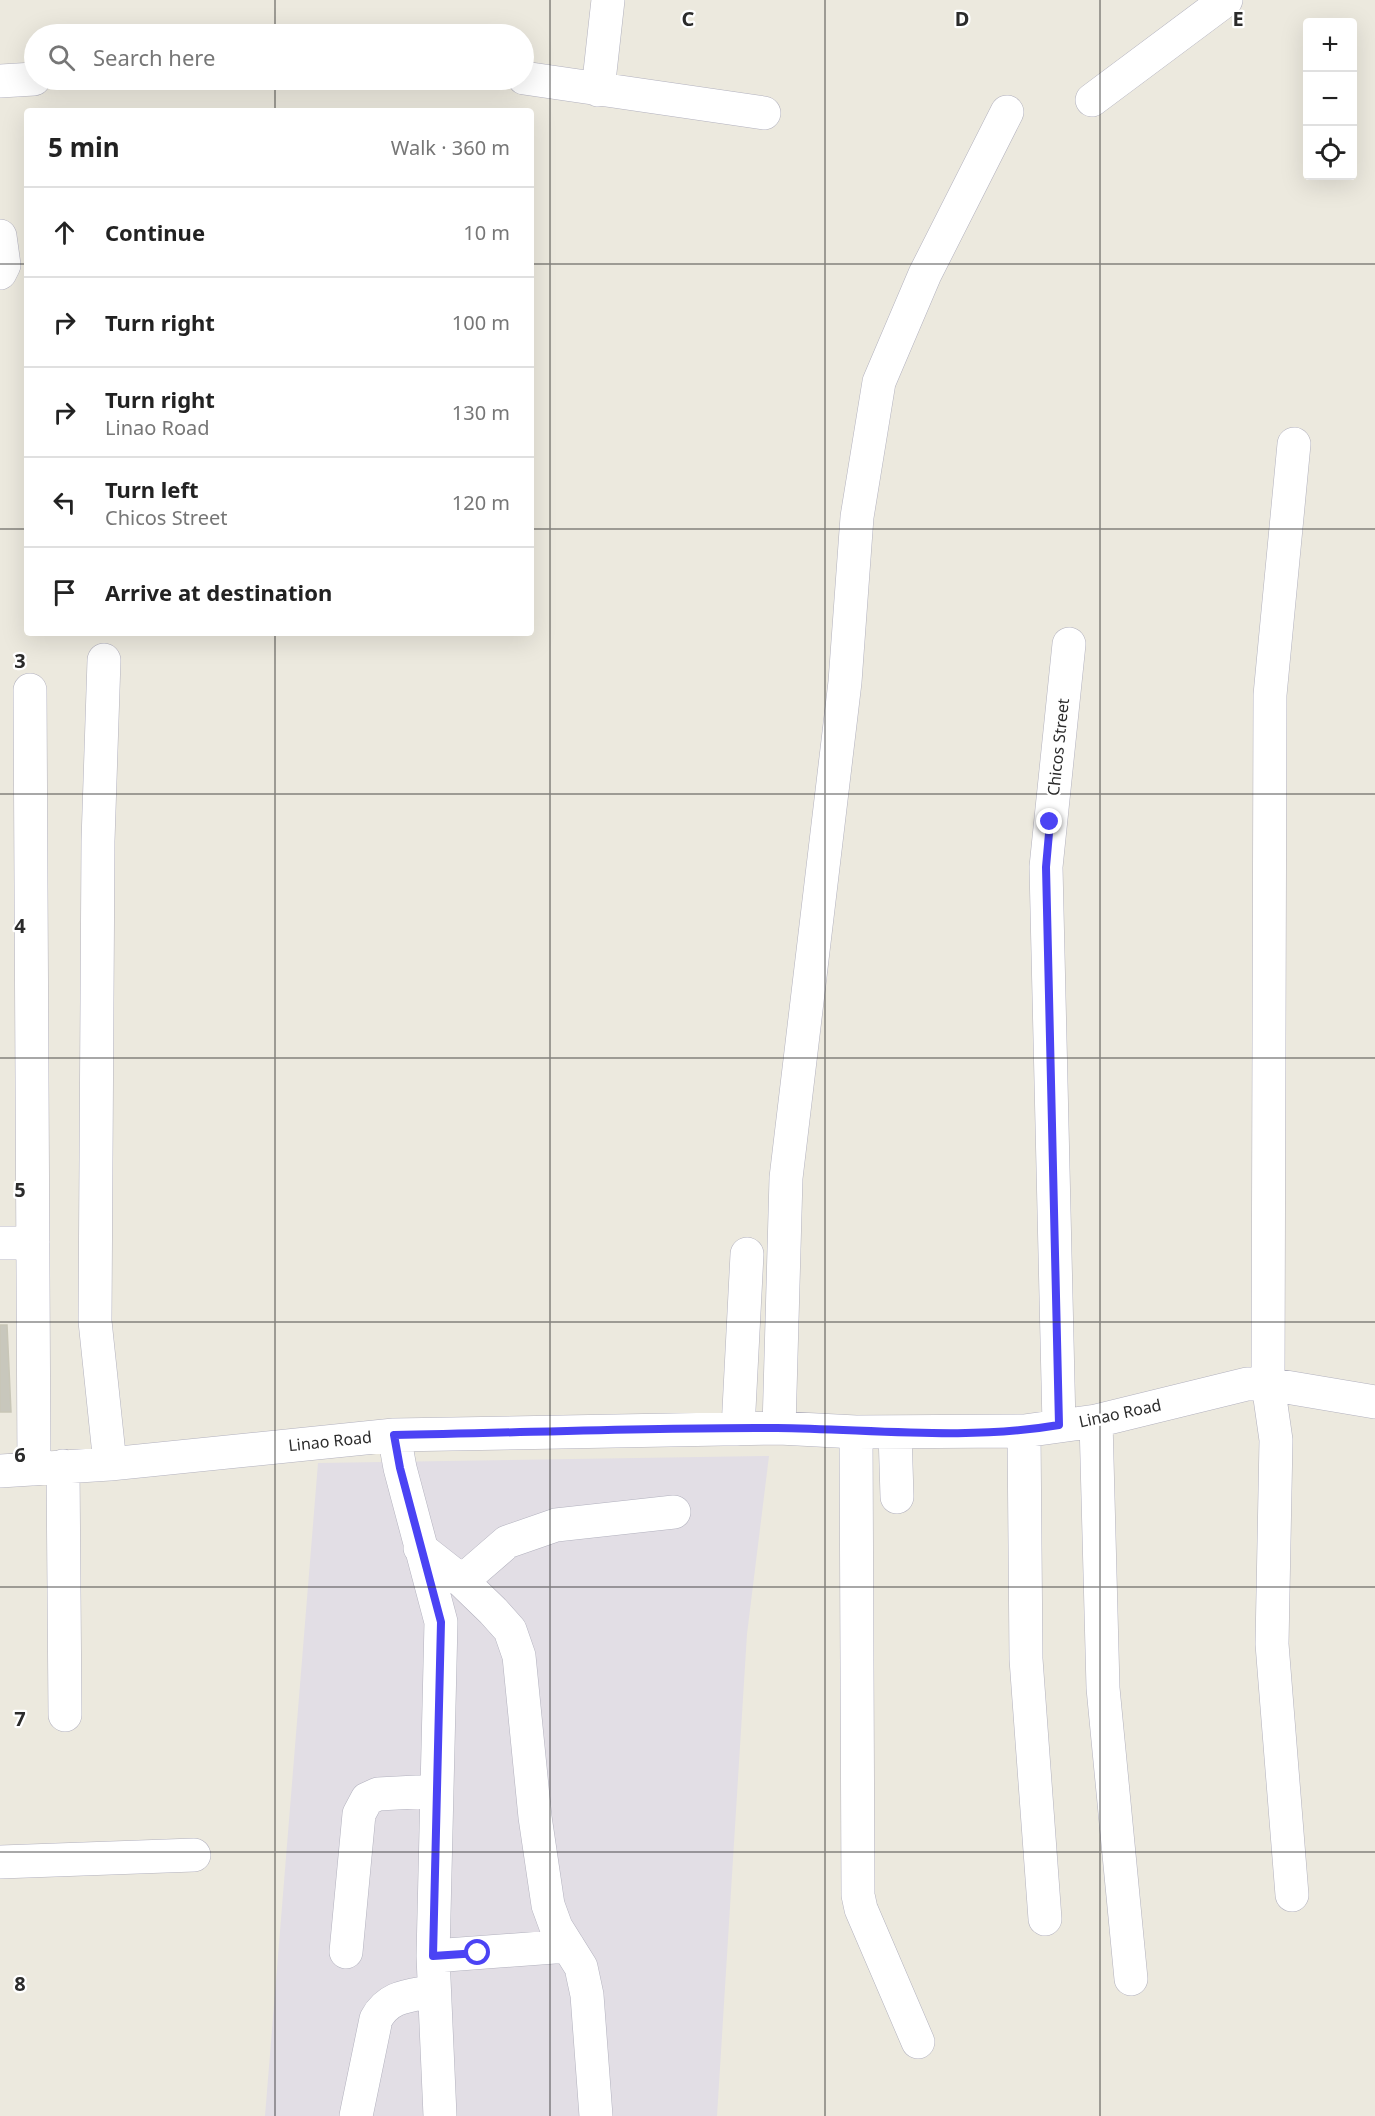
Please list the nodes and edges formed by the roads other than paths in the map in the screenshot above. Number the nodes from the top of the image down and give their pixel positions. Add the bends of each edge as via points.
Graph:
1 (608, 0) edge
2 (1226, 0) edge
3 (24, 80) edge
4 (534, 80) edge
5 (0, 81) edge
6 (598, 90) junction
7 (1092, 100) dead end
8 (1007, 112) dead end
9 (764, 113) dead end
10 (0, 236) edge
11 (0, 273) edge
12 (1294, 444) dead end
13 (1070, 644) dead end
14 (104, 660) dead end
15 (30, 690) dead end
16 (33, 1242) junction
17 (0, 1244) edge
18 (747, 1254) dead end
19 (1268, 1384) junction
20 (1375, 1401) edge
21 (1096, 1421) junction
22 (1059, 1425) junction
23 (779, 1428) junction
24 (738, 1429) junction
25 (1024, 1431) junction
26 (856, 1432) junction
27 (895, 1432) junction
28 (394, 1435) junction
29 (110, 1464) junction
30 (49, 1468) junction
31 (0, 1471) edge
32 (897, 1497) dead end
33 (674, 1512) dead end
34 (420, 1548) junction
35 (462, 1581) junction
36 (65, 1714) dead end
37 (436, 1791) junction
38 (194, 1855) dead end
39 (0, 1862) edge
40 (1292, 1895) dead end
41 (1045, 1919) dead end
42 (568, 1946) junction
43 (345, 1952) dead end
44 (433, 1956) junction
45 (1131, 1979) dead end
46 (434, 1991) junction
47 (918, 2042) dead end
48 (356, 2116) edge
49 (440, 2116) edge
50 (596, 2116) edge

1 - 6 street
2 - 7 street
3 - 5 street
4 - 6 street
6 - 9 street
8 - 23 street via 925,274 879,382 857,517 845,682 786,1178
10 - 11 street via 4,265
12 - 19 street via 1270,695
13 - 22 street, Chicos Street via 1046,867
14 - 29 street via 98,841 95,1321
15 - 16 street
16 - 17 street
16 - 30 street
18 - 24 street
19 - 20 street, Linao Road
19 - 21 street, Linao Road via 1247,1384
19 - 40 street via 1276,1440 1272,1644
21 - 22 street, Linao Road
21 - 45 street via 1103,1688
22 - 25 street, Linao Road
23 - 24 street, Linao Road
23 - 26 street, Linao Road
24 - 28 street, Linao Road
25 - 27 street, Linao Road
25 - 41 street via 1026,1659
26 - 27 street, Linao Road
26 - 47 street via 858,1895
27 - 32 street
28 - 29 street, Linao Road
28 - 34 street
29 - 30 street, Linao Road
30 - 31 street, Linao Road
30 - 36 street
33 - 35 street via 556,1525 507,1542
34 - 35 street
34 - 37 street via 441,1622
35 - 42 street via 510,1630 519,1656 548,1905
37 - 43 street via 378,1794 367,1799 359,1814
37 - 44 street
38 - 39 street
42 - 44 street
42 - 50 street via 581,1967 587,1995
44 - 46 street
46 - 48 street via 394,1999 383,2007 376,2019
46 - 49 street

